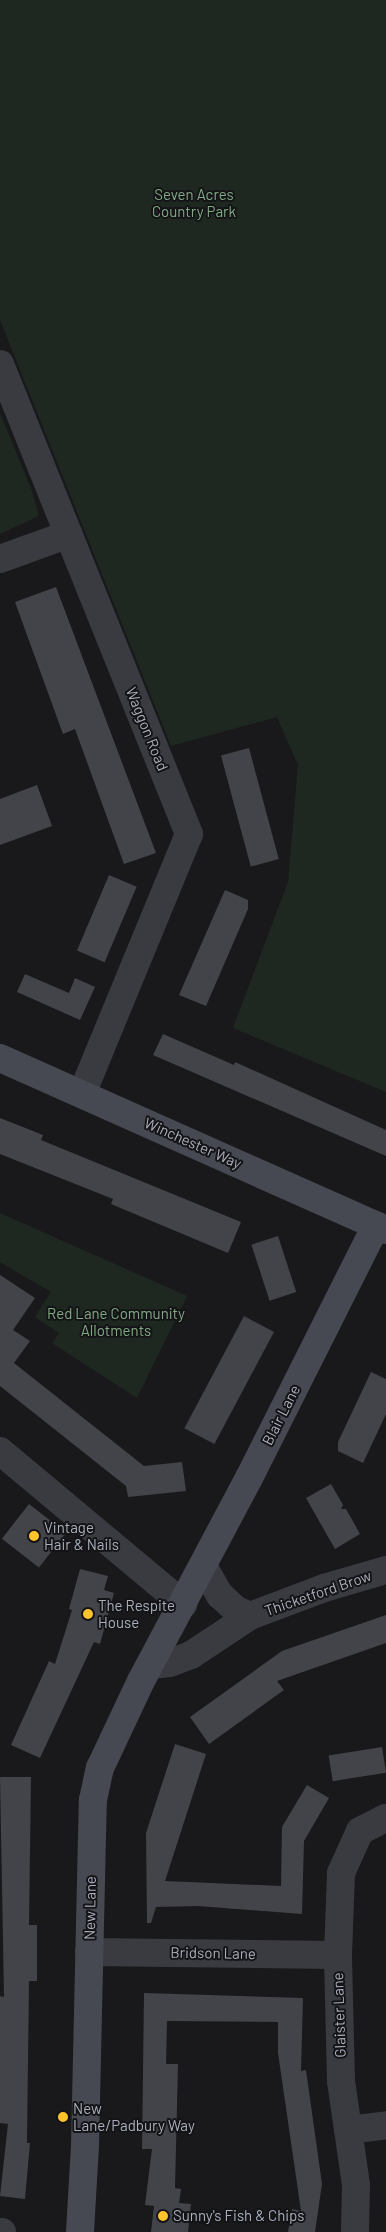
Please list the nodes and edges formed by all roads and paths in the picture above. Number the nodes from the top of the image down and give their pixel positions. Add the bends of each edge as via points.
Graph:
1 (0, 364) edge
2 (68, 534) junction
3 (0, 558) edge
4 (0, 1058) edge
5 (82, 1093) junction
6 (381, 1228) edge
7 (0, 1451) edge
8 (203, 1566) junction
9 (386, 1570) edge
10 (183, 1604) junction
11 (250, 1616) junction
12 (151, 1665) junction
13 (386, 1818) edge
14 (89, 1952) junction
15 (338, 1955) junction
16 (386, 2125) edge
17 (348, 2130) junction
18 (80, 2232) edge
19 (355, 2232) edge

1 - 2 street, Waggon Road
2 - 3 street
2 - 5 street, Waggon Road via 189,834
4 - 5 street, Winchester Way
5 - 6 street, Winchester Way
6 - 8 street, Blair Lane
7 - 10 street
8 - 10 street, Blair Lane
8 - 11 street, Thicketford Brow via 220,1595 236,1610
9 - 11 street, Thicketford Brow via 324,1588
10 - 12 street, New Lane
11 - 12 street, Thicketford Brow via 191,1655 170,1663
12 - 14 street, New Lane via 100,1768 92,1800
13 - 15 street, Glaister Lane via 360,1831 340,1873
14 - 15 street, Bridson Lane
14 - 18 street, New Lane
15 - 17 street, Glaister Lane via 341,2081
16 - 17 street
17 - 19 street, Glaister Lane via 356,2185

